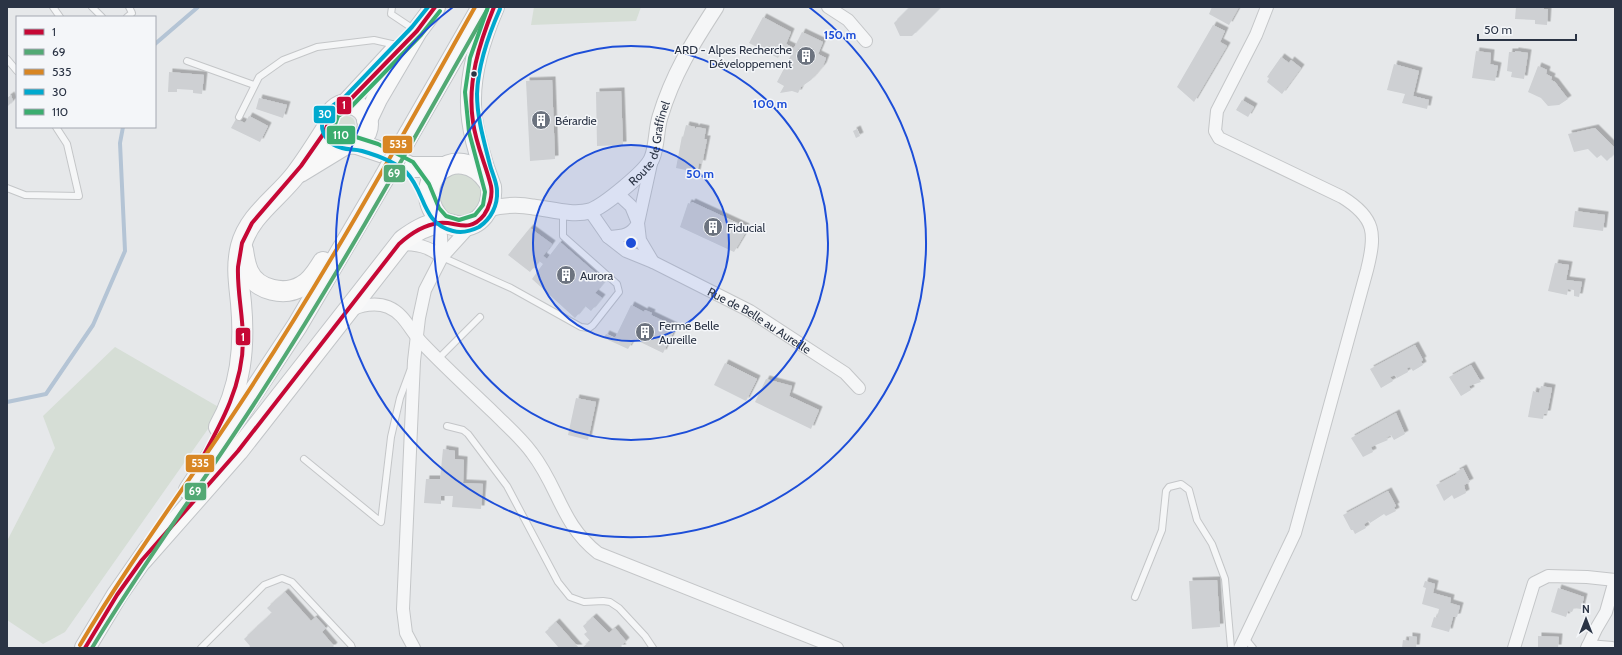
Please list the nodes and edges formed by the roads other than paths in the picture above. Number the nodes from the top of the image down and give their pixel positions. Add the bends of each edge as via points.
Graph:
1 (52, 7) edge
2 (92, 7) edge
3 (129, 7) edge
4 (392, 7) edge
5 (435, 7) edge
6 (482, 7) edge
7 (494, 7) edge
8 (716, 7) edge
9 (828, 7) edge
10 (1267, 7) edge
11 (59, 16) edge
12 (101, 16) edge
13 (128, 16) edge
14 (417, 31) junction
15 (866, 41) dead end
16 (399, 46) junction
17 (7, 59) edge
18 (187, 61) dead end
19 (16, 70) edge
20 (254, 85) junction
21 (345, 104) junction
22 (239, 117) dead end
23 (367, 124) junction
24 (328, 126) junction
25 (57, 128) edge
26 (350, 143) junction
27 (384, 153) junction
28 (652, 159) junction
29 (410, 167) junction
30 (445, 167) junction
31 (295, 175) junction
32 (381, 183) junction
33 (490, 184) junction
34 (7, 188) edge
35 (617, 193) junction
36 (429, 196) junction
37 (531, 206) junction
38 (488, 209) junction
39 (590, 211) junction
40 (564, 212) junction
41 (440, 221) junction
42 (473, 223) junction
43 (638, 223) junction
44 (608, 237) junction
45 (241, 244) junction
46 (399, 244) junction
47 (442, 257) junction
48 (653, 262) junction
49 (345, 314) junction
50 (480, 317) dead end
51 (417, 337) junction
52 (438, 359) junction
53 (414, 361) junction
54 (859, 388) dead end
55 (447, 426) dead end
56 (304, 459) dead end
57 (165, 525) junction
58 (142, 560) junction
59 (1615, 580) edge
60 (1135, 597) dead end
61 (1243, 643) edge
62 (1588, 647) edge
63 (85, 648) edge
64 (201, 648) edge
65 (352, 648) edge
66 (414, 648) edge
67 (653, 648) edge
68 (836, 648) edge
69 (1231, 648) edge
70 (1254, 648) edge
71 (1514, 648) edge
72 (1612, 648) edge

1 - 11 lane
2 - 12 lane
3 - 13 lane via 132,13
4 - 14 lane via 391,14
5 - 14 main road
6 - 32 main road, bridge
7 - 33 main road via 478,50 471,90 474,129
8 - 28 street, Route de Graffinel via 677,72 660,118
9 - 15 street via 848,20
10 - 61 street via 1256,35 1217,111 1215,131 1219,138 1358,207 1369,221 1373,242 1368,270 1301,514
14 - 16 main road
14 - 23 main road via 377,99
16 - 20 lane via 374,40 317,47 283,60 259,77
16 - 21 main road
17 - 19 lane
18 - 20 lane
20 - 22 lane
21 - 23 main road via 351,104 361,110
21 - 24 main road via 330,114
23 - 26 main road via 363,137
23 - 27 main road
24 - 26 main road via 332,136 341,143
24 - 31 main road
25 - 34 lane via 67,144 79,196 25,196
26 - 27 main road
26 - 31 main road
27 - 29 main road
28 - 35 street, Route de Graffinel via 636,178
28 - 43 street
29 - 30 main road
29 - 36 main road
30 - 33 main road via 456,164 472,166 479,170
30 - 36 main road via 433,178
31 - 45 main road via 252,222
32 - 45 main road via 312,278 303,286 279,291 262,285 249,272
32 - 57 main road via 273,365
33 - 37 street, Route de Graffinel via 509,199
33 - 38 main road via 492,195
35 - 39 street, Route de Graffinel
35 - 43 street via 631,206
36 - 41 main road via 430,204
37 - 38 street, Route de Graffinel via 508,205
37 - 40 street, Route de Graffinel
38 - 42 main road
39 - 40 street, Route de Graffinel
39 - 44 street, Rue de Belle au Aureille
40 - 47 lane via 563,236 617,284 619,289 589,328 581,327 511,288
41 - 42 main road via 457,226
41 - 46 main road via 413,232
41 - 47 street
42 - 47 street
43 - 44 street via 628,235
43 - 48 street via 640,240
44 - 48 street, Rue de Belle au Aureille via 626,251
45 - 57 main road via 237,276 243,341 239,375 232,401
46 - 47 street via 425,246
46 - 49 main road
47 - 51 street via 425,290
48 - 54 street, Rue de Belle au Aureille via 750,311 845,373
49 - 51 street via 366,305 386,306 408,323
49 - 58 main road via 238,451
50 - 52 lane
51 - 52 street
51 - 53 street
52 - 68 street via 532,452 571,524 585,542 598,553
53 - 56 lane via 400,398 391,437 381,522
53 - 66 street via 403,609 406,633
55 - 67 lane via 468,434 508,486 558,582 570,597 584,602 603,600 615,605
57 - 58 main road
58 - 63 main road via 116,595
59 - 62 street via 1606,612
59 - 71 street via 1548,576 1534,583
60 - 69 lane via 1162,530 1166,491 1169,487 1181,484 1188,490 1197,520 1212,544 1221,568
61 - 70 lane
62 - 72 street
64 - 65 lane via 264,585 282,578 292,582 346,638

